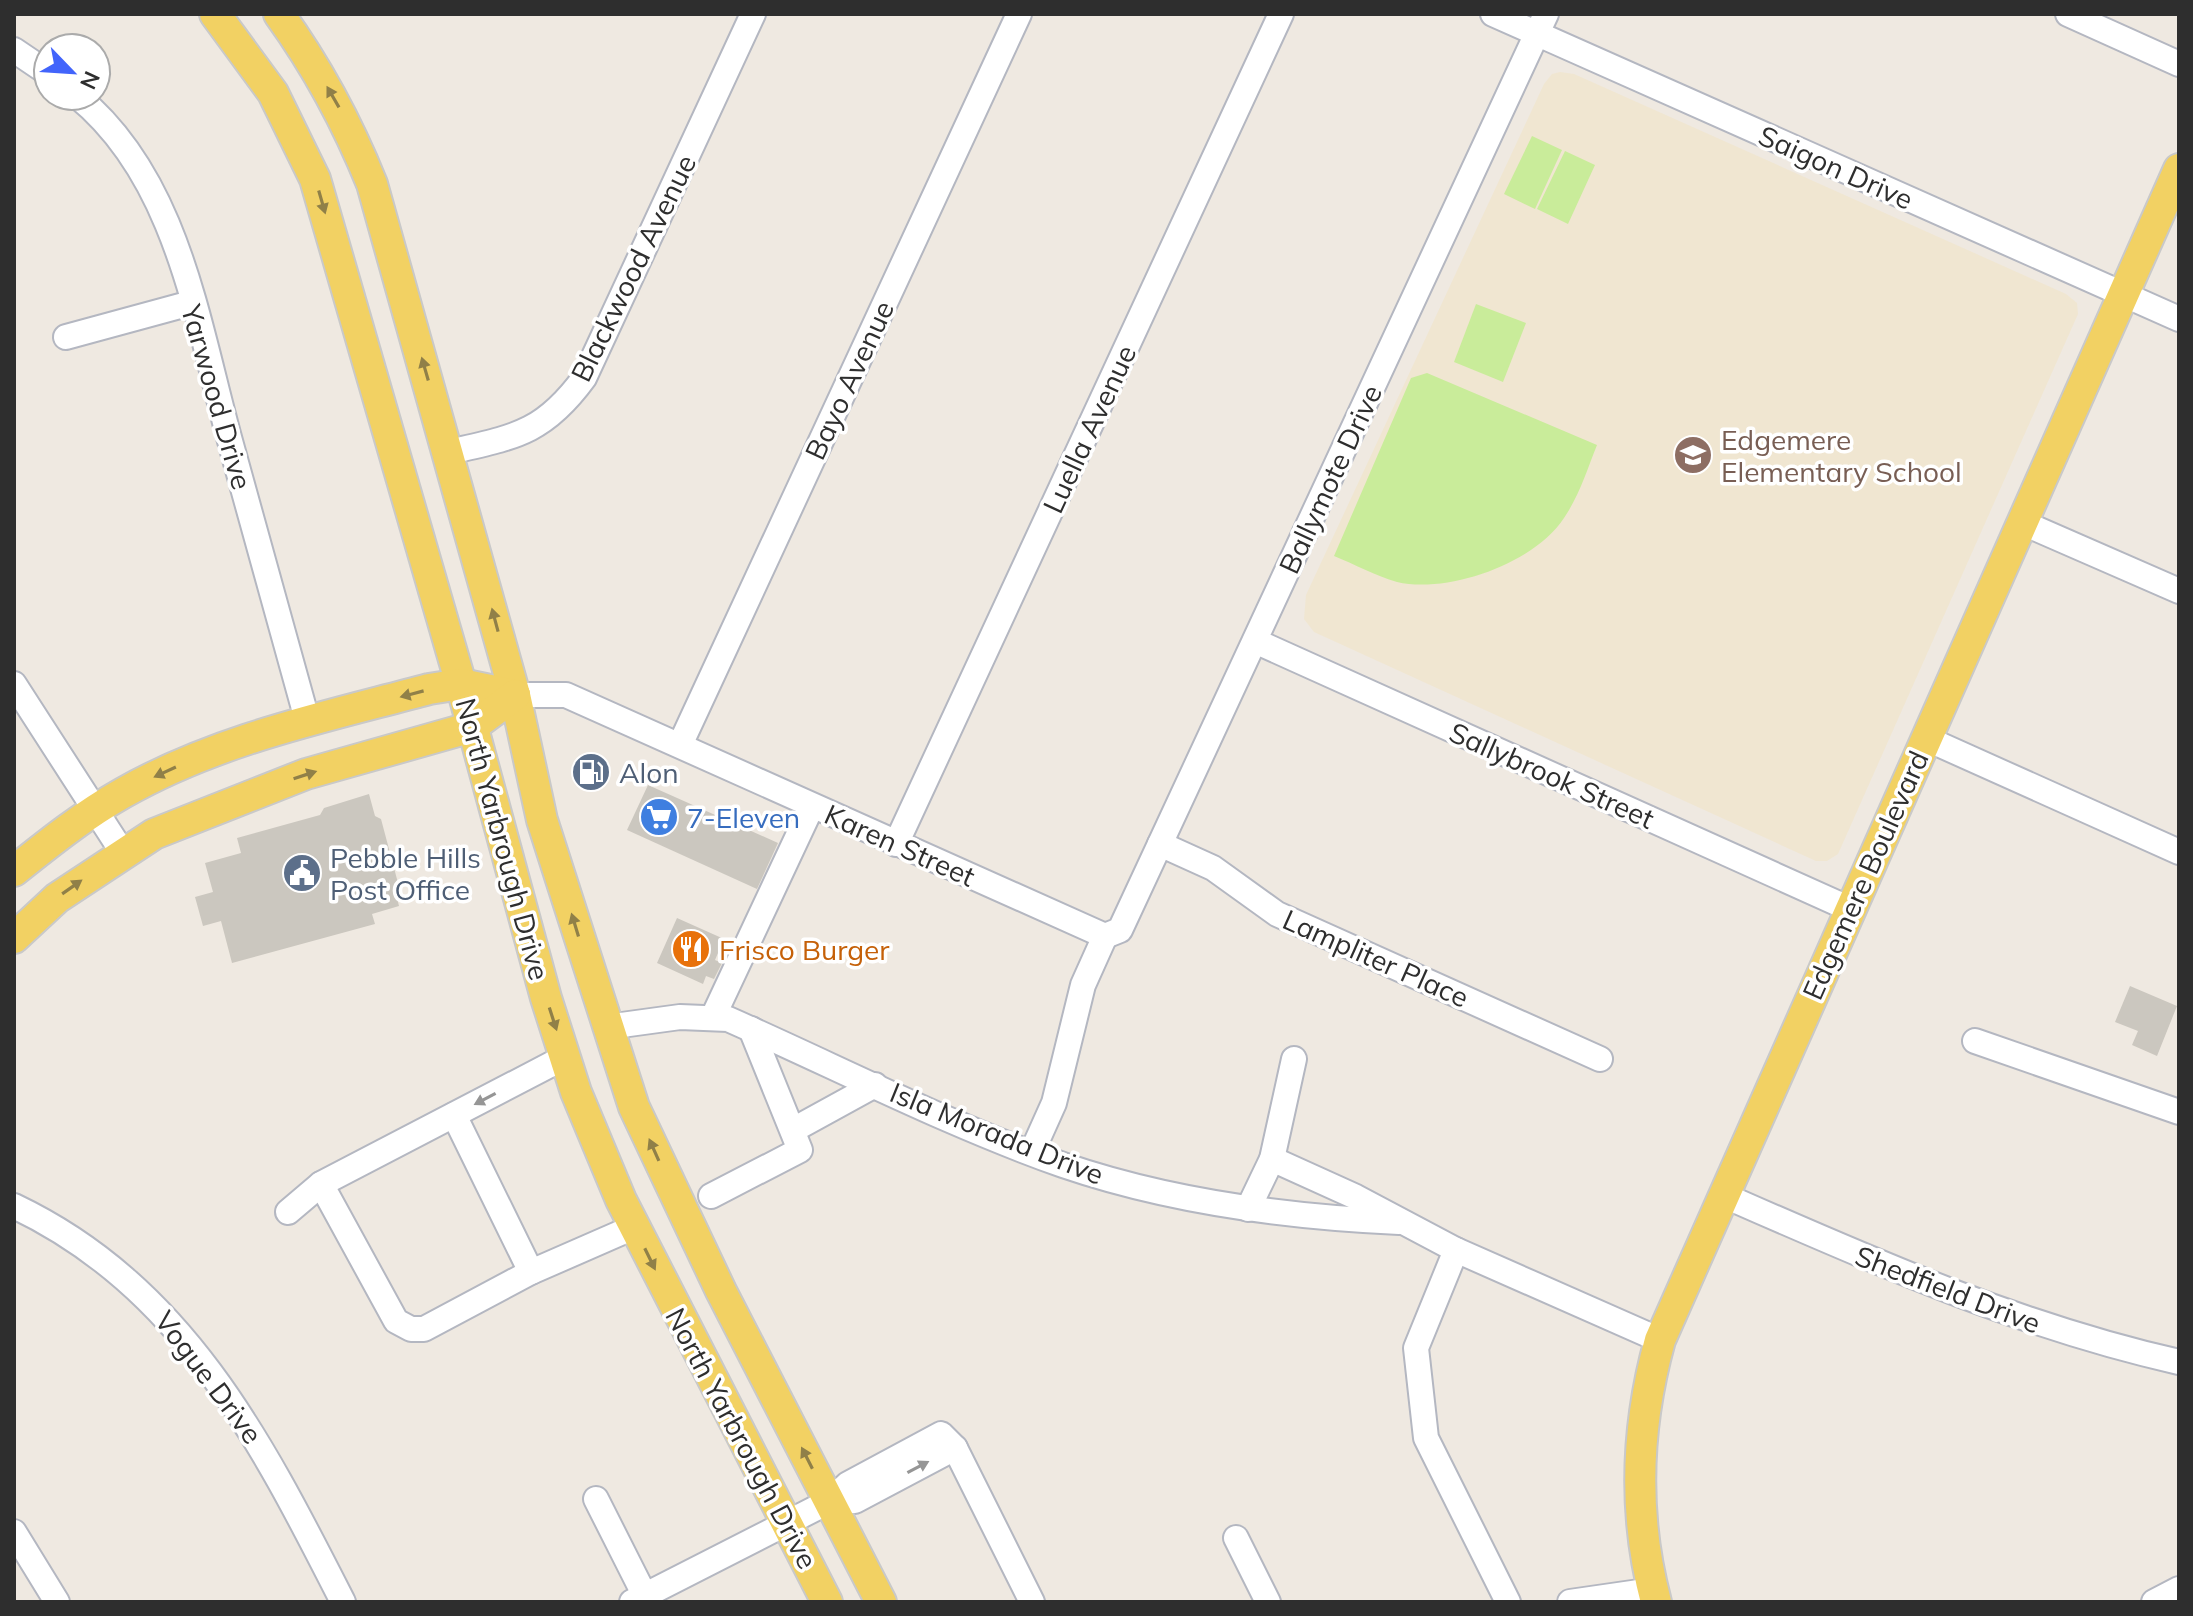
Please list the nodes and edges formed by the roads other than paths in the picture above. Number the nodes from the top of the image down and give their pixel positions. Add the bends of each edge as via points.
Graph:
1 (215, 14) edge
2 (279, 14) edge
3 (753, 14) edge
4 (1019, 14) edge
5 (1281, 14) edge
6 (1493, 14) edge
7 (2068, 14) edge
8 (1542, 24) edge
9 (14, 50) edge
10 (32, 62) edge
11 (2179, 64) edge
12 (94, 112) edge
13 (351, 133) junction
14 (303, 151) junction
15 (2179, 169) edge
16 (2123, 294) junction
17 (191, 303) junction
18 (2179, 319) edge
19 (66, 337) dead end
20 (449, 452) junction
21 (2021, 522) junction
22 (2179, 591) edge
23 (1255, 641) junction
24 (14, 684) edge
25 (461, 684) junction
26 (515, 695) junction
27 (308, 723) junction
28 (472, 727) junction
29 (1925, 738) junction
30 (680, 745) junction
31 (812, 806) junction
32 (94, 811) junction
33 (896, 844) junction
34 (1160, 844) junction
35 (2179, 852) edge
36 (123, 853) junction
37 (14, 871) edge
38 (1850, 909) junction
39 (1105, 936) junction
40 (14, 938) edge
41 (713, 1017) junction
42 (607, 1027) junction
43 (751, 1029) junction
44 (1975, 1041) dead end
45 (565, 1057) junction
46 (1294, 1059) dead end
47 (1600, 1059) dead end
48 (875, 1085) junction
49 (2179, 1112) edge
50 (454, 1115) junction
51 (793, 1130) junction
52 (1032, 1152) junction
53 (1272, 1159) junction
54 (321, 1184) junction
55 (1723, 1195) junction
56 (711, 1196) dead end
57 (14, 1206) edge
58 (1248, 1209) junction
59 (288, 1212) dead end
60 (1399, 1222) junction
61 (634, 1227) junction
62 (1456, 1250) junction
63 (531, 1272) junction
64 (1660, 1340) junction
65 (2179, 1362) edge
66 (596, 1499) dead end
67 (830, 1501) junction
68 (788, 1523) junction
69 (14, 1532) edge
70 (1236, 1538) dead end
71 (2179, 1589) edge
72 (1655, 1596) edge
73 (642, 1600) edge
74 (57, 1602) edge
75 (343, 1602) edge
76 (827, 1602) edge
77 (881, 1602) edge
78 (1032, 1602) edge
79 (1268, 1602) edge
80 (1508, 1602) edge
81 (1570, 1602) edge
82 (2154, 1602) edge

1 - 14 main road, North Yarbrough Drive via 273,93
13 -> 2 main road, North Yarbrough Drive via 315,64
3 - 20 street, Blackwood Avenue via 584,378 564,405 537,427
4 - 30 street, Bayo Avenue
5 - 33 street, Luella Avenue
6 - 8 street, Saigon Drive
7 - 11 street
8 - 16 street, Saigon Drive
8 - 23 street, Ballymote Drive
9 - 10 street
12 - 17 street, Yarwood Drive via 156,198
13 - 14 main road
20 -> 13 main road, North Yarbrough Drive via 372,184
14 -> 25 main road, North Yarbrough Drive
15 - 16 main road, Edgemere Boulevard
16 - 18 street, Saigon Drive
16 - 21 main road, Edgemere Boulevard
17 - 19 street
17 - 27 street, Yarwood Drive
26 -> 20 main road, North Yarbrough Drive
21 - 22 street
21 - 29 main road, Edgemere Boulevard
23 - 34 street, Ballymote Drive
23 - 38 street, Sallybrook Street
24 - 32 street
25 - 26 main road
25 -> 27 main road
25 - 28 main road, North Yarbrough Drive
26 - 28 main road
26 - 30 street, Karen Street via 566,695
42 -> 26 main road, North Yarbrough Drive via 542,820
27 -> 32 main road via 225,746 151,778
36 -> 28 main road via 181,821 306,774
28 -> 45 main road, North Yarbrough Drive
29 - 35 street
29 - 38 main road, Edgemere Boulevard
30 - 31 street, Karen Street
31 - 33 street, Karen Street
31 - 41 street
32 - 36 street
32 - 37 main road
33 - 39 street, Karen Street
34 - 39 street, Ballymote Drive via 1120,930
34 - 47 street, Lampliter Place via 1213,868 1277,914
40 -> 36 main road via 57,898
38 - 55 main road, Edgemere Boulevard
39 - 52 street, Ballymote Drive via 1083,985 1054,1103
41 - 42 street, Isla Morada Drive
41 - 43 street, Isla Morada Drive
67 -> 42 main road, North Yarbrough Drive via 664,1173
43 - 48 street, Isla Morada Drive
43 - 51 street
44 - 49 street
45 -> 50 street
45 - 61 main road, North Yarbrough Drive
46 - 53 street
48 - 51 street
48 - 52 street, Isla Morada Drive
50 - 54 street
50 - 63 street
51 - 56 street via 800,1150
52 - 58 street, Isla Morada Drive via 1130,1184
53 - 58 street
53 - 60 street, Isla Morada Drive
54 - 59 street
54 - 63 street via 396,1321 411,1329 424,1329
55 - 64 main road, Edgemere Boulevard
55 - 65 street, Shedfield Drive via 1984,1307 2102,1345
57 - 75 street, Vogue Drive via 121,1276 184,1336 254,1433
58 - 60 street, Isla Morada Drive
60 - 62 street, Isla Morada Drive
61 - 63 street
61 -> 68 main road, North Yarbrough Drive
62 - 64 street, Isla Morada Drive
62 - 80 street via 1416,1348 1426,1438
64 - 72 main road, Edgemere Boulevard via 1641,1453 1641,1529
66 - 73 street
67 - 68 street
67 - 77 main road, North Yarbrough Drive
67 - 78 street via 855,1501 955,1448
68 - 73 street
68 - 76 main road, North Yarbrough Drive
69 - 74 street
70 - 79 street
71 - 82 street
72 - 81 street

